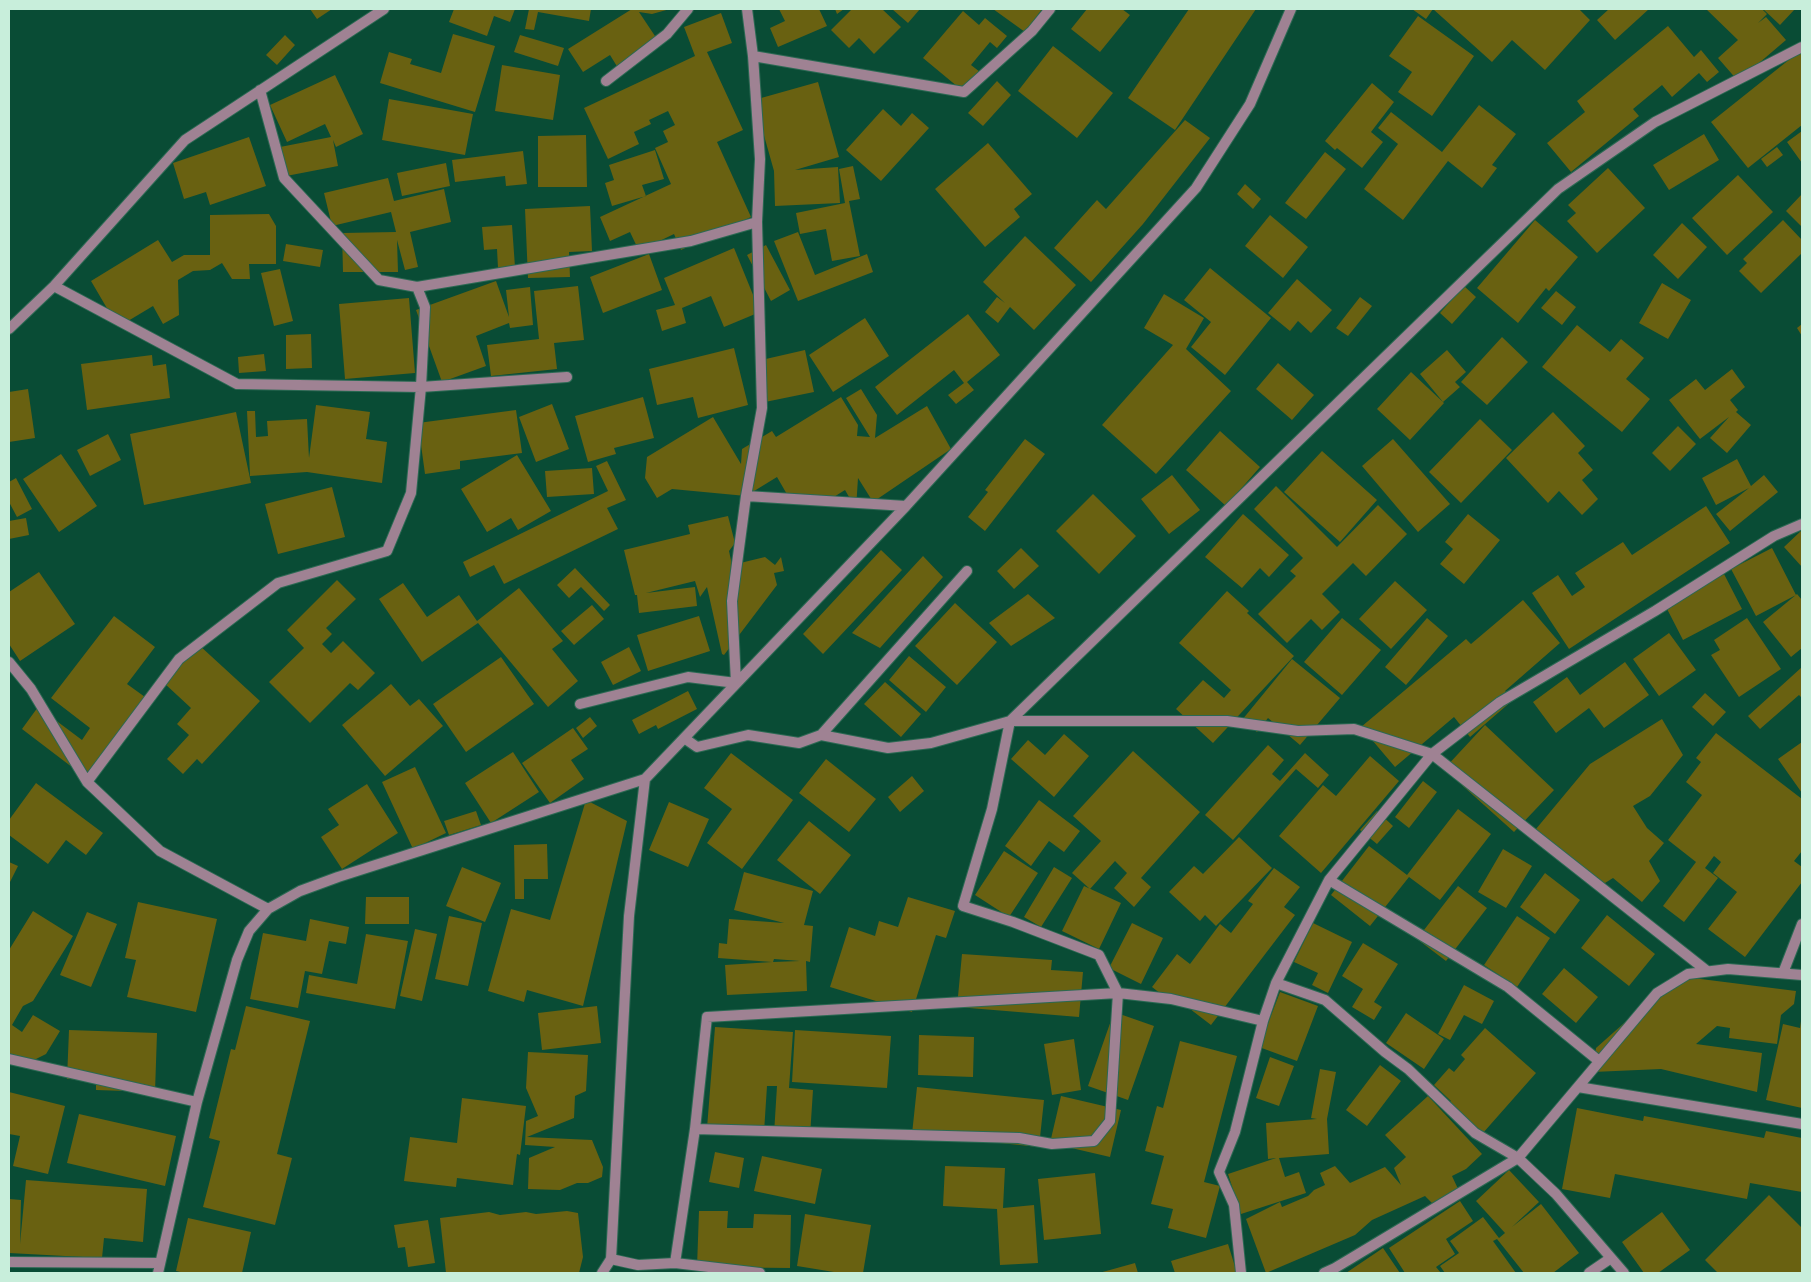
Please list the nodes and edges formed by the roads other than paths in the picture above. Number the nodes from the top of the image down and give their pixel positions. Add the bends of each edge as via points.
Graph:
1 (384, 9) edge
2 (688, 9) edge
3 (747, 9) edge
4 (1050, 9) edge
5 (1291, 9) edge
6 (1802, 47) edge
7 (753, 56) junction
8 (606, 81) dead end
9 (260, 90) junction
10 (757, 222) junction
11 (54, 286) junction
12 (417, 286) junction
13 (9, 329) edge
14 (567, 377) dead end
15 (421, 386) junction
16 (746, 496) junction
17 (906, 506) junction
18 (1802, 524) edge
19 (967, 571) dead end
20 (9, 662) edge
21 (736, 683) junction
22 (580, 704) dead end
23 (1010, 721) junction
24 (821, 735) junction
25 (684, 738) junction
26 (1432, 754) junction
27 (645, 779) junction
28 (87, 782) junction
29 (1329, 880) junction
30 (268, 909) junction
31 (1802, 924) edge
32 (1707, 972) junction
33 (1783, 973) junction
34 (1802, 975) edge
35 (1276, 983) junction
36 (1118, 993) junction
37 (1263, 1021) junction
38 (9, 1059) edge
39 (1599, 1061) junction
40 (1578, 1087) junction
41 (197, 1102) junction
42 (1802, 1124) edge
43 (695, 1129) junction
44 (1518, 1158) junction
45 (1611, 1258) junction
46 (611, 1259) junction
47 (9, 1262) edge
48 (675, 1264) junction
49 (159, 1268) edge
50 (602, 1273) edge
51 (760, 1273) edge
52 (1241, 1273) edge
53 (1324, 1273) edge
54 (1589, 1273) edge
55 (1624, 1273) edge

1 - 9 street
2 - 8 street via 667,34
3 - 7 street
4 - 7 street via 1032,31 964,92
5 - 17 street via 1250,104 1196,188
6 - 23 street via 1655,122 1558,189
7 - 10 street via 760,159
9 - 11 street via 185,140
9 - 12 street via 284,178 379,280
10 - 12 street via 691,241
10 - 16 street via 762,408
11 - 13 street
11 - 15 street via 237,384
12 - 15 street via 425,307
14 - 15 street
15 - 28 street via 411,493 387,551 278,583 179,659
16 - 17 street
16 - 21 street via 732,601
17 - 21 street
18 - 26 street via 1774,536 1500,702
19 - 24 street
20 - 28 street via 31,689
21 - 22 street via 688,677
21 - 25 street
23 - 24 street via 931,743 888,748
23 - 26 street via 1227,721 1298,731 1354,729
23 - 36 street via 992,809 963,906 1099,955
24 - 25 street via 799,743 748,735 697,747
25 - 27 street
26 - 29 street
26 - 32 street
27 - 30 street via 338,877 300,891
27 - 46 street via 629,916
28 - 30 street via 160,852
29 - 35 street
29 - 39 street via 1508,987
30 - 41 street via 249,931 237,960
31 - 33 street
32 - 33 street via 1728,969
32 - 39 street via 1688,974 1657,993
33 - 34 street
35 - 37 street
35 - 44 street via 1325,1000 1408,1069 1475,1133
36 - 37 street via 1171,999
36 - 43 street via 707,1017
36 - 43 street via 1110,1121 1094,1141 1052,1144 1019,1138
37 - 52 street via 1235,1132 1219,1172 1234,1205
38 - 41 street
39 - 40 street
40 - 42 street
40 - 44 street
41 - 49 street
43 - 48 street
44 - 45 street via 1556,1194
44 - 53 street
45 - 54 street
45 - 55 street
46 - 48 street via 638,1265
46 - 50 street
47 - 49 street
48 - 51 street

